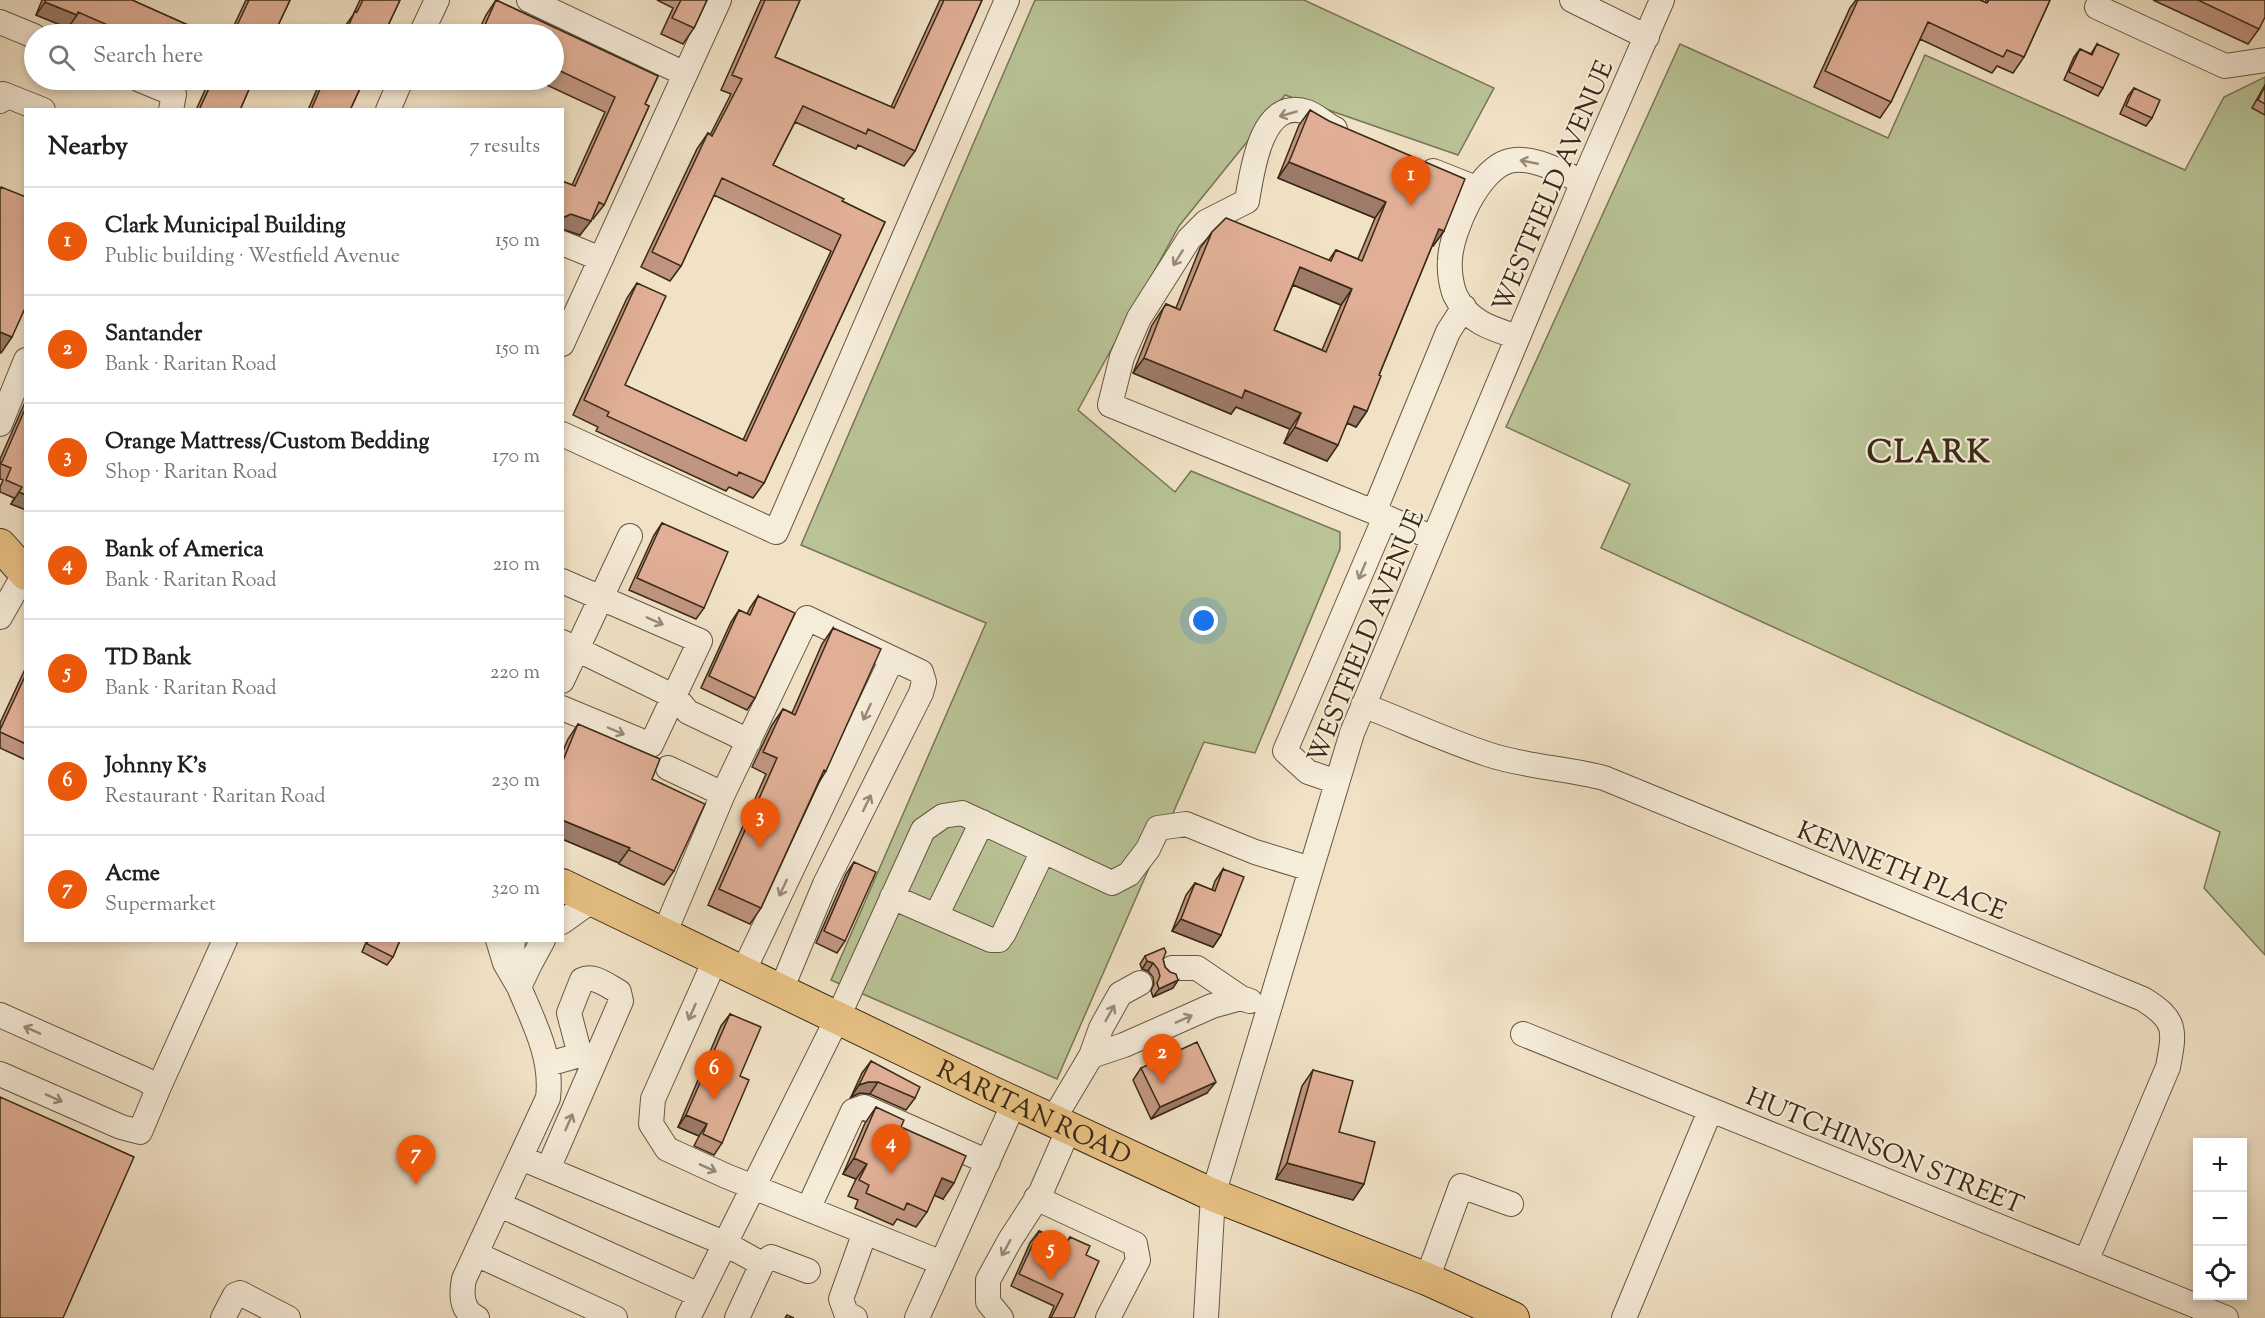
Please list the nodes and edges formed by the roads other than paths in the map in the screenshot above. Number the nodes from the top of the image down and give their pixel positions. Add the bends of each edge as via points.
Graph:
1 (437, 0) edge
2 (529, 0) edge
3 (719, 0) edge
4 (1007, 0) edge
5 (1572, 0) edge
6 (1662, 0) edge
7 (2097, 7) dead end
8 (0, 22) edge
9 (426, 24) edge
10 (24, 32) edge
11 (1647, 37) junction
12 (2265, 60) edge
13 (685, 74) junction
14 (164, 90) edge
15 (397, 90) edge
16 (0, 101) edge
17 (38, 108) edge
18 (171, 108) edge
19 (389, 108) edge
20 (1354, 137) edge
21 (1415, 164) edge
22 (1583, 182) junction
23 (1476, 188) junction
24 (564, 244) edge
25 (601, 259) junction
26 (1464, 307) junction
27 (1518, 337) junction
28 (564, 340) edge
29 (24, 366) edge
30 (0, 424) edge
31 (564, 435) edge
32 (1380, 515) junction
33 (630, 536) dead end
34 (1433, 538) junction
35 (0, 545) edge
36 (24, 571) edge
37 (24, 574) edge
38 (564, 582) edge
39 (601, 597) junction
40 (0, 616) edge
41 (570, 646) edge
42 (892, 659) junction
43 (564, 672) edge
44 (675, 697) junction
45 (1363, 705) junction
46 (564, 709) edge
47 (748, 741) junction
48 (668, 768) dead end
49 (1337, 782) junction
50 (723, 794) junction
51 (982, 822) junction
52 (812, 827) junction
53 (846, 845) junction
54 (1043, 851) junction
55 (1311, 869) junction
56 (564, 886) edge
57 (892, 897) junction
58 (599, 902) junction
59 (936, 916) junction
60 (564, 921) edge
61 (664, 934) junction
62 (224, 942) edge
63 (499, 942) edge
64 (513, 942) edge
65 (542, 942) edge
66 (716, 958) junction
67 (1172, 968) dead end
68 (743, 972) junction
69 (1140, 983) dead end
70 (519, 987) junction
71 (781, 990) junction
72 (1240, 998) junction
73 (1270, 1006) junction
74 (0, 1016) edge
75 (838, 1017) junction
76 (1523, 1034) dead end
77 (1090, 1056) junction
78 (548, 1064) junction
79 (0, 1074) edge
80 (158, 1089) junction
81 (1014, 1103) junction
82 (1710, 1111) junction
83 (1061, 1124) junction
84 (520, 1158) junction
85 (988, 1162) junction
86 (548, 1169) junction
87 (752, 1188) junction
88 (1213, 1195) junction
89 (1036, 1198) junction
90 (1511, 1204) dead end
91 (500, 1205) junction
92 (808, 1209) junction
93 (865, 1232) junction
94 (724, 1243) junction
95 (476, 1254) junction
96 (2086, 1261) junction
97 (942, 1263) junction
98 (762, 1264) junction
99 (808, 1271) dead end
100 (1427, 1279) junction
101 (699, 1295) junction
102 (223, 1318) edge
103 (288, 1318) edge
104 (477, 1318) edge
105 (615, 1318) edge
106 (688, 1318) edge
107 (737, 1318) edge
108 (855, 1318) edge
109 (918, 1318) edge
110 (1001, 1318) edge
111 (1108, 1318) edge
112 (1206, 1318) edge
113 (1513, 1318) edge
114 (1624, 1318) edge
115 (2226, 1318) edge

1 - 9 street
2 - 13 street
3 - 13 street
4 - 31 street via 776,532
5 - 11 street
6 - 11 street, WESTFIELD AVENUE
7 - 12 street via 2226,66
8 - 10 street
11 - 22 street, WESTFIELD AVENUE
13 - 25 street
14 - 18 street via 174,94
15 - 19 street
16 - 17 street via 3,94
20 -> 32 street via 1307,112 1292,111 1273,121 1264,131 1247,201 1206,222 1189,239 1138,318 1122,357 1110,405
21 - 23 street
22 -> 23 street via 1522,159 1498,166
22 - 27 street, WESTFIELD AVENUE
23 - 26 street via 1449,258 1451,282
24 - 25 street
25 - 28 street
26 - 27 street via 1487,327
26 - 32 street via 1448,332
27 - 34 street, WESTFIELD AVENUE
29 - 30 street
32 - 34 street
32 -> 49 street via 1285,750 1308,772
33 - 39 street
34 - 45 street, WESTFIELD AVENUE
35 - 36 main road
37 - 40 street
38 - 39 street
39 - 41 street
39 -> 44 street via 700,641
41 - 43 street
41 - 44 street
42 - 47 street via 807,618
42 -> 52 street
53 -> 42 street via 924,682 921,672
46 -> 44 street via 651,745
44 - 47 street via 688,712
45 - 49 street, WESTFIELD AVENUE
45 - 96 street, KENNETH PLACE via 1488,754 1604,778 2143,999 2162,1011 2173,1041 2168,1067
47 - 50 street
48 - 50 street
49 - 55 street, WESTFIELD AVENUE
50 - 61 street
51 - 54 street
51 - 57 street via 962,813 943,816 922,830
51 - 59 street
52 - 53 street
52 -> 68 street
53 - 71 street via 825,884
54 - 55 street via 1112,883 1129,874 1158,828 1186,824
54 - 59 street via 999,940
55 - 73 street, WESTFIELD AVENUE
56 - 58 main road, RARITAN ROAD
57 - 59 street
57 - 75 street
58 - 60 street via 587,904
58 - 61 main road, RARITAN ROAD
61 - 66 main road, RARITAN ROAD
62 - 80 street
63 - 70 street
64 - 70 street
65 - 70 street
66 - 68 main road, RARITAN ROAD
66 -> 87 street via 653,1100 651,1124 667,1149
67 - 72 street via 1197,968
68 - 71 main road, RARITAN ROAD
77 -> 69 street via 1120,994
70 - 78 street
71 - 75 main road, RARITAN ROAD
72 - 73 street
77 -> 72 street via 1212,1005
73 - 88 street, WESTFIELD AVENUE
80 -> 74 street via 146,1080
75 - 81 main road, RARITAN ROAD
75 - 87 street
76 - 82 street, HUTCHINSON STREET
77 - 83 street
78 - 84 street via 548,1098
86 -> 78 street via 589,1062
79 -> 80 street via 140,1132
81 - 83 main road, RARITAN ROAD
81 - 85 street
82 - 96 street, HUTCHINSON STREET
82 - 114 street
83 - 88 main road, RARITAN ROAD
83 - 89 street
84 - 86 street
84 - 91 street
85 - 92 street via 864,1107 853,1112
85 - 97 street
86 - 94 street
87 - 92 street
87 - 94 street
88 - 100 main road, RARITAN ROAD
88 - 112 street, WESTFIELD AVENUE
89 -> 110 street via 988,1280 988,1302
89 - 111 street via 1135,1244 1138,1260
90 - 100 street via 1461,1186
91 - 95 street
91 - 101 street
92 - 93 street
93 - 97 street
93 - 108 street via 841,1299 846,1313
94 - 98 street
94 - 101 street
95 - 104 street via 461,1290 462,1300
95 - 105 street
96 - 115 street, HUTCHINSON STREET
97 - 109 street
98 - 99 street via 771,1257
98 - 107 street
100 - 113 main road, RARITAN ROAD
101 - 106 street
102 - 103 street via 235,1295 240,1293

